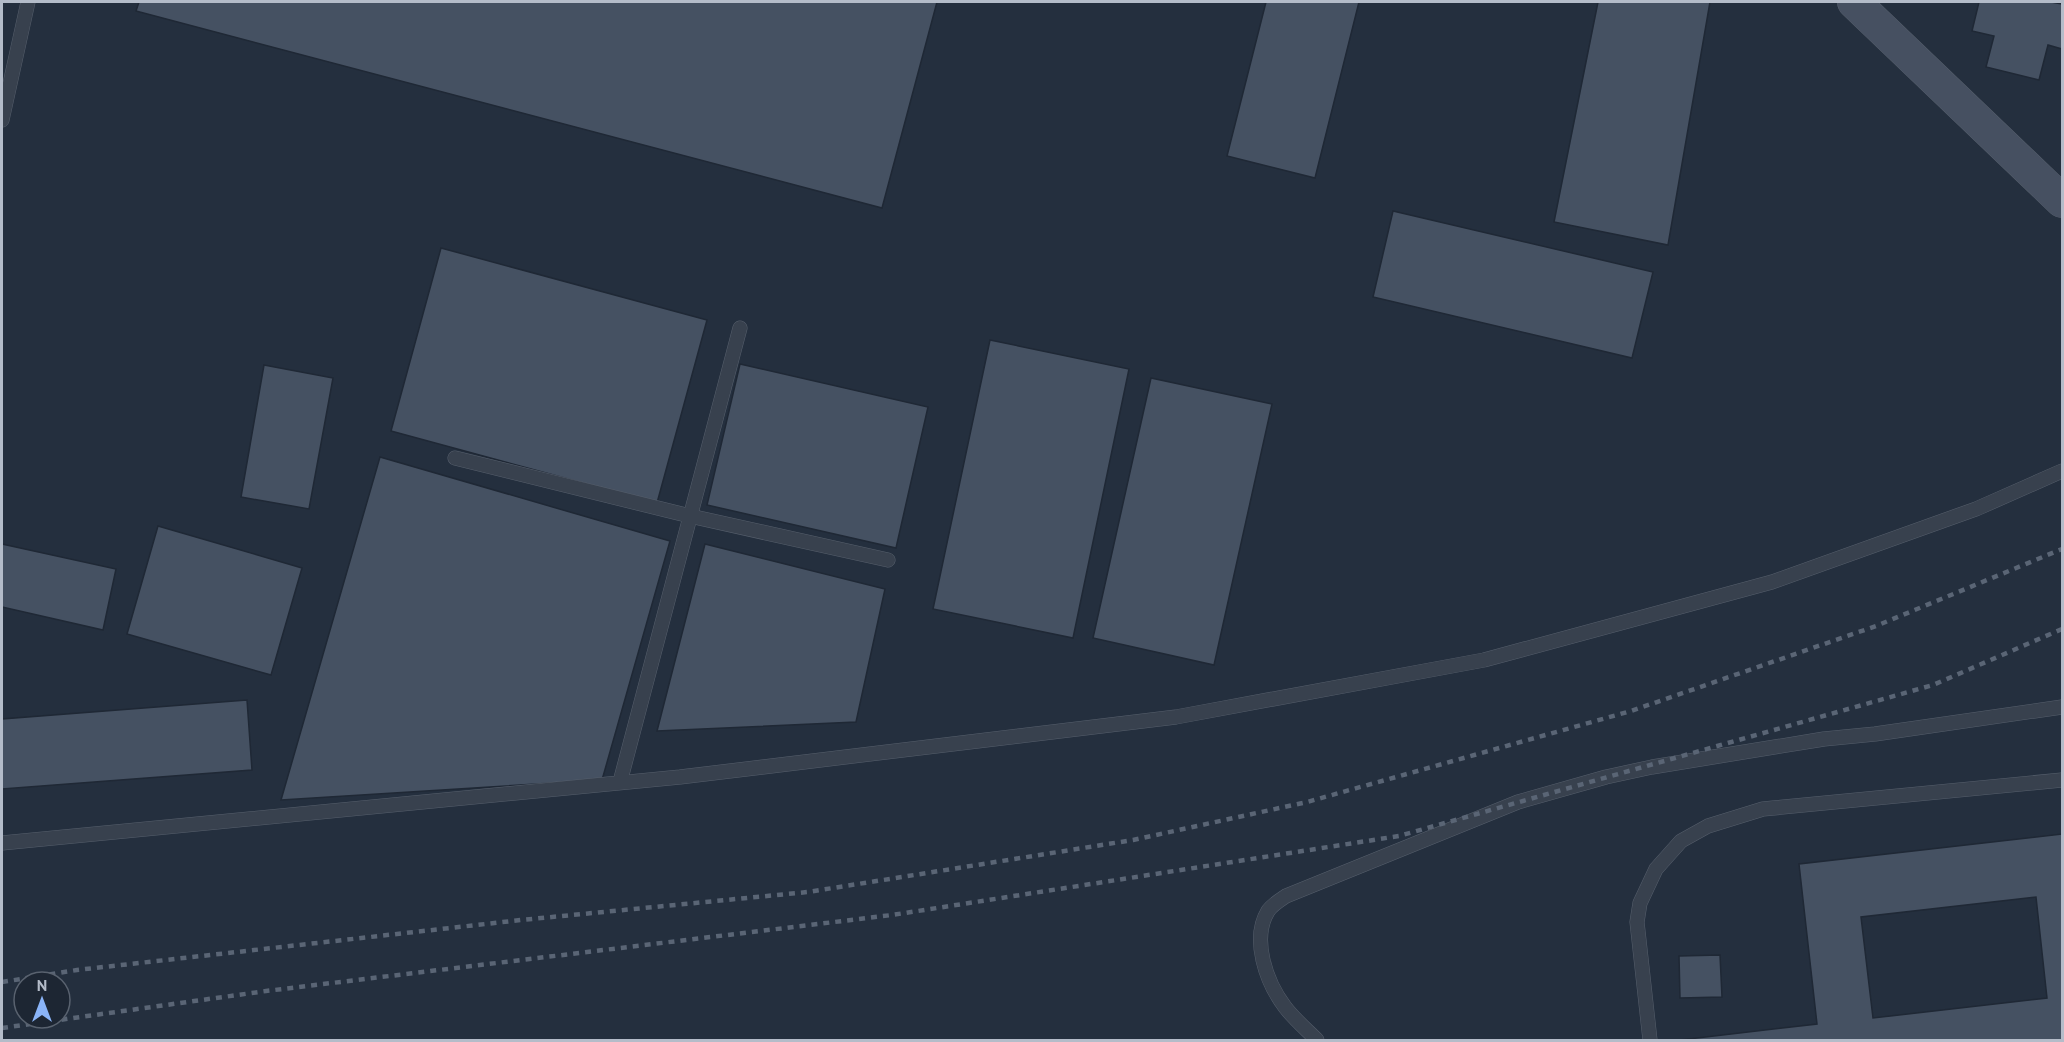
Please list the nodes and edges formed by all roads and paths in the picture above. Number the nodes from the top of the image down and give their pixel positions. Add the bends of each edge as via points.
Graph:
1 (28, 2) edge
2 (1854, 2) edge
3 (2, 120) edge
4 (2062, 201) edge
5 (740, 328) dead end
6 (454, 459) dead end
7 (2062, 471) edge
8 (690, 516) junction
9 (888, 560) dead end
10 (2062, 707) edge
11 (2062, 780) edge
12 (620, 782) junction
13 (2, 843) edge
14 (1317, 1041) edge
15 (1650, 1041) edge

1 - 3 lane
2 - 4 street
5 - 8 lane
6 - 8 lane
7 - 12 lane via 1976,509 1772,582 1484,660 1176,717
8 - 9 lane
8 - 12 lane
10 - 14 lane via 1824,739 1606,777 1518,802 1286,896 1269,909 1260,930 1262,954 1284,1006
11 - 15 lane via 1763,809 1708,826 1681,841 1656,869 1640,903 1637,922
12 - 13 lane

